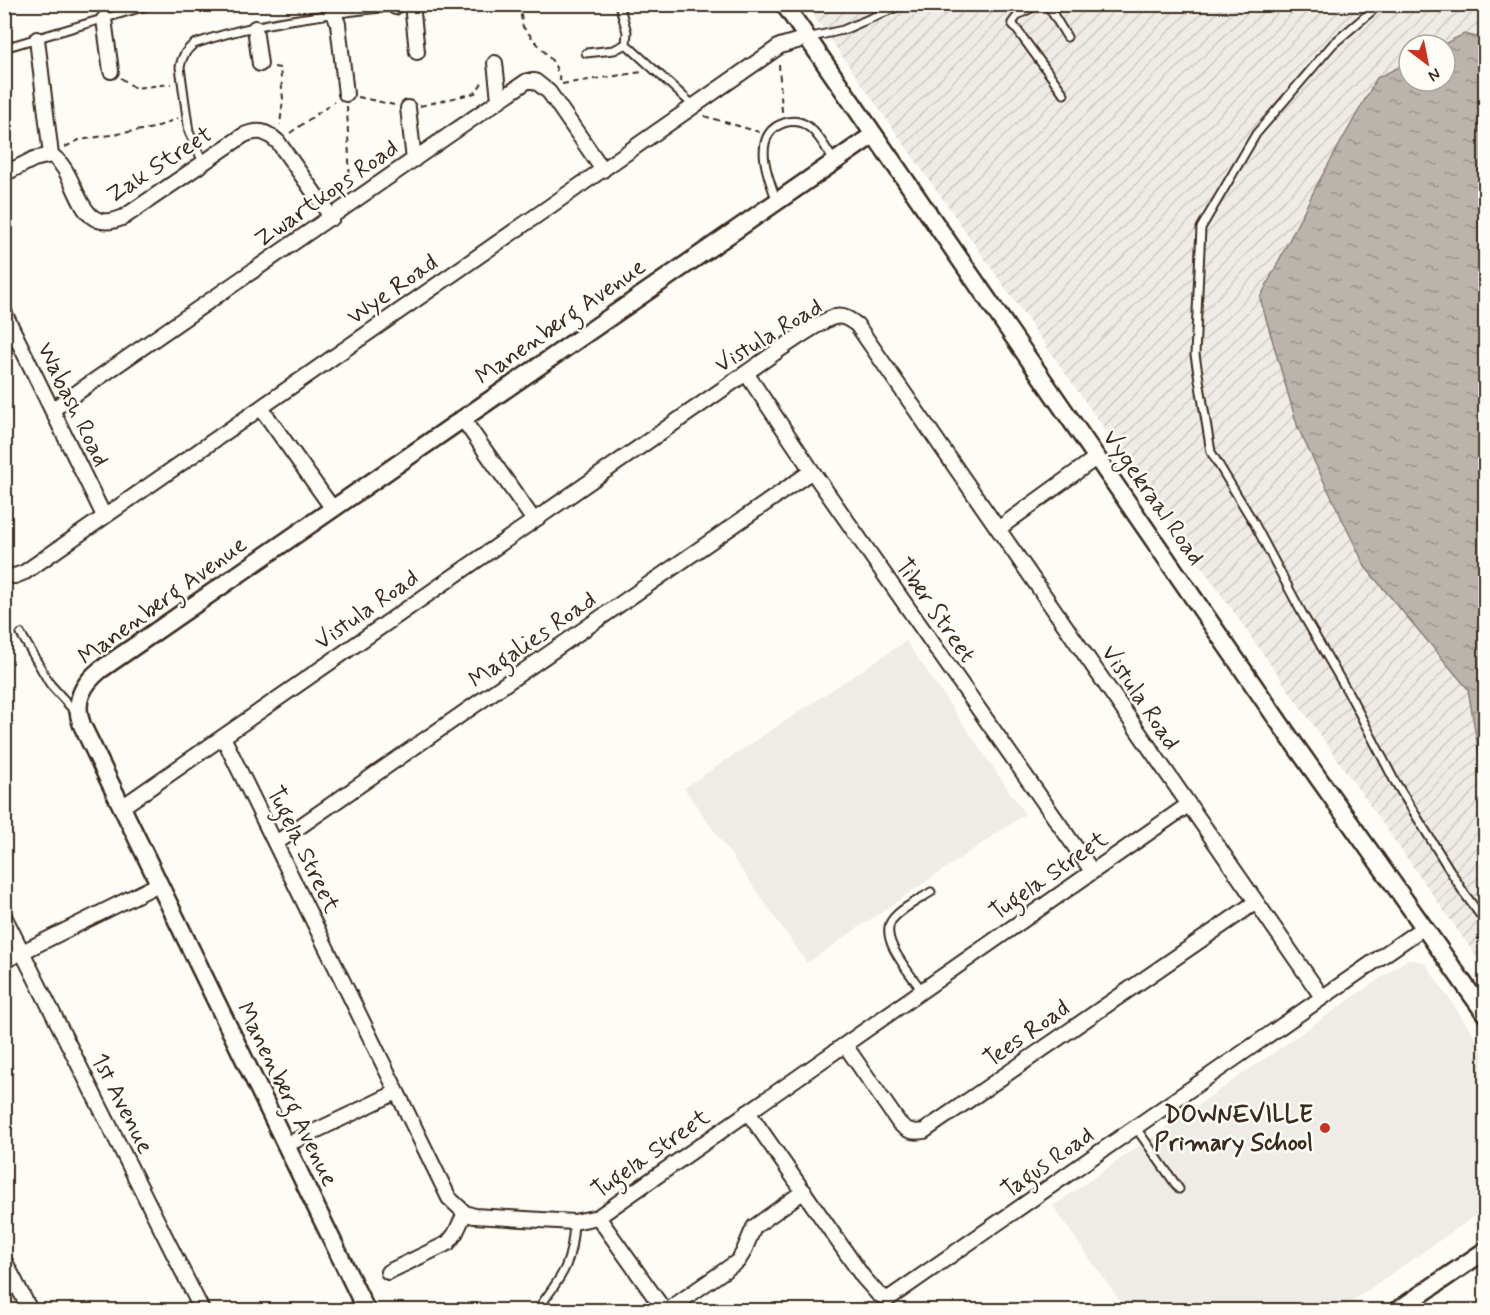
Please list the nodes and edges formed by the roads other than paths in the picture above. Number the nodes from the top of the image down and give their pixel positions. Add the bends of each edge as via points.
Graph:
1 (153, 4) edge
2 (412, 4) edge
3 (619, 4) edge
4 (904, 4) edge
5 (1039, 4) edge
6 (1047, 4) edge
7 (1380, 4) edge
8 (395, 6) edge
9 (792, 7) edge
10 (333, 9) edge
11 (105, 19) junction
12 (255, 28) junction
13 (1067, 37) dead end
14 (807, 38) junction
15 (37, 39) junction
16 (626, 44) junction
17 (4, 48) edge
18 (417, 52) dead end
19 (586, 53) dead end
20 (495, 63) road end
21 (260, 64) road end
22 (111, 71) road end
23 (346, 94) road end
24 (1064, 94) dead end
25 (499, 99) junction
26 (694, 106) junction
27 (408, 108) road end
28 (873, 135) junction
29 (51, 155) junction
30 (414, 160) junction
31 (834, 161) junction
32 (203, 162) junction
33 (603, 170) junction
34 (4, 174) edge
35 (777, 201) junction
36 (332, 218) junction
37 (4, 312) edge
38 (746, 373) junction
39 (261, 408) junction
40 (52, 410) junction
41 (462, 418) junction
42 (1097, 457) junction
43 (812, 471) junction
44 (333, 509) junction
45 (104, 516) junction
46 (533, 519) junction
47 (998, 529) junction
48 (4, 575) edge
49 (21, 634) dead end
50 (78, 715) junction
51 (223, 737) junction
52 (1188, 806) junction
53 (122, 807) junction
54 (276, 843) junction
55 (1092, 871) junction
56 (159, 884) junction
57 (931, 892) dead end
58 (1256, 902) junction
59 (4, 916) edge
60 (1485, 923) edge
61 (1424, 927) junction
62 (23, 952) junction
63 (4, 961) edge
64 (922, 991) junction
65 (1322, 997) junction
66 (1485, 1015) edge
67 (845, 1045) junction
68 (397, 1092) junction
69 (748, 1112) junction
70 (1136, 1128) junction
71 (286, 1145) junction
72 (1179, 1189) dead end
73 (804, 1191) junction
74 (465, 1213) junction
75 (598, 1217) junction
76 (574, 1222) junction
77 (1484, 1254) edge
78 (4, 1260) edge
79 (388, 1272) dead end
80 (889, 1305) edge
81 (30, 1311) edge
82 (202, 1311) edge
83 (366, 1311) edge
84 (537, 1311) edge
85 (666, 1311) edge
86 (1098, 1311) edge
87 (1112, 1311) edge
88 (1398, 1311) edge

1 - 11 lane
2 - 8 lane
2 - 18 street
3 - 16 lane via 627,32
4 - 14 lane via 843,30
5 - 24 lane via 1018,15 1012,23
6 - 13 lane
7 - 60 lane via 1333,44 1256,134 1201,228 1195,355 1211,452 1353,700 1394,780
8 - 10 lane
9 - 14 street, Vygekraal Road
10 - 12 lane
10 - 23 street
11 - 15 lane
11 - 22 street
12 - 21 street
12 - 32 lane via 194,44 182,58 189,132
14 - 26 street, Wye Road via 780,46
14 - 28 street, Vygekraal Road
15 - 17 lane
15 - 29 street
16 - 19 lane via 614,50
16 - 26 lane
20 - 25 street
25 - 30 street, Zwartkops Road
25 - 33 street, Zwartkops Road via 525,82 535,81 549,92
26 - 33 street, Wye Road
27 - 30 street
28 - 31 street, Manenberg Avenue
28 - 42 street, Vygekraal Road
29 - 32 street, Zak Street via 62,165 84,208 98,221 106,222 124,217
29 - 34 street
30 - 36 street, Zwartkops Road
31 - 35 street, Manenberg Avenue
31 - 35 lane via 810,128 794,121 774,128 767,135 764,154
32 - 36 street, Zak Street via 253,132 270,134
33 - 39 street, Wye Road
35 - 41 street, Manenberg Avenue
36 - 40 street, Zwartkops Road
37 - 40 street, Wabash Road
38 - 43 street, Tiber Street
38 - 46 street, Vistula Road
38 - 47 street, Vistula Road via 830,318 846,318 857,325
39 - 44 street
39 - 45 street, Wye Road
40 - 45 street, Wabash Road
41 - 44 street, Manenberg Avenue
41 - 46 street
42 - 47 street
42 - 61 street, Vygekraal Road
43 - 54 street, Magalies Road
43 - 55 street, Tiber Street
44 - 50 street, Manenberg Avenue via 90,678 79,696
45 - 48 street, Wye Road via 25,572
46 - 51 street, Vistula Road
47 - 52 street, Vistula Road
49 - 50 lane via 50,684
50 - 53 street, Manenberg Avenue
51 - 53 street, Vistula Road
51 - 54 street, Tugela Street
52 - 55 street, Tugela Street
52 - 58 street, Vistula Road
53 - 56 street, Manenberg Avenue
54 - 68 street, Tugela Street
55 - 64 street, Tugela Street
56 - 62 street
56 - 71 street, Manenberg Avenue
57 - 64 lane via 898,914 888,932 893,948
58 - 65 street, Vistula Road
58 - 67 street, Tees Road via 924,1131 915,1133 899,1124
59 - 62 street, 1st Avenue
61 - 65 street, Tagus Road
61 - 66 street, Vygekraal Road
62 - 63 street
62 - 82 street, 1st Avenue
64 - 67 street, Tugela Street
65 - 70 street, Tagus Road
67 - 69 street, Tugela Street
68 - 71 street
68 - 74 street, Tugela Street via 449,1198
69 - 73 street, Tagus Road
69 - 75 street, Tugela Street
70 - 72 lane
70 - 80 street, Tagus Road
71 - 83 street, Manenberg Avenue
73 - 80 street, Tagus Road via 866,1282
73 - 85 street via 754,1227 738,1261
74 - 76 street, Tugela Street
74 - 79 street via 448,1243
75 - 76 street, Tugela Street
75 - 85 street
76 - 84 lane via 566,1269
77 - 88 street
78 - 81 street
86 - 87 lane

